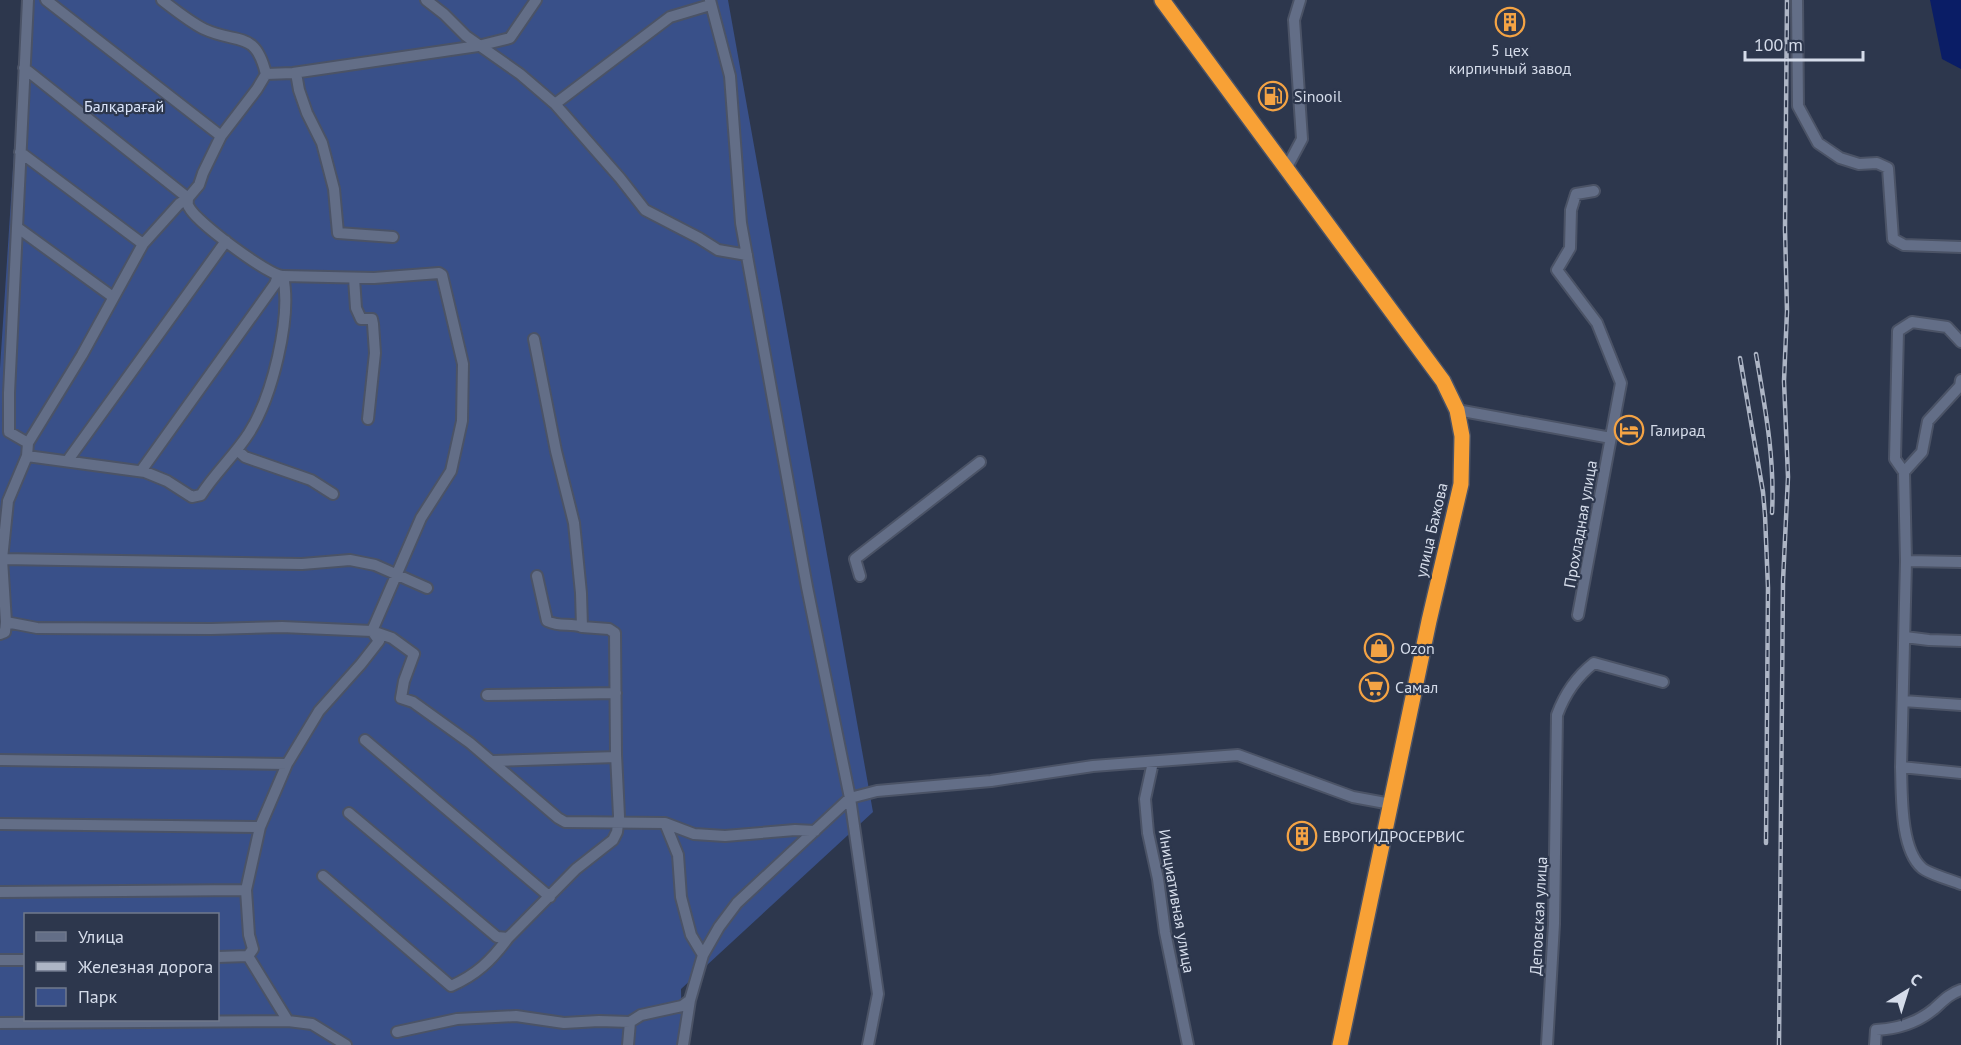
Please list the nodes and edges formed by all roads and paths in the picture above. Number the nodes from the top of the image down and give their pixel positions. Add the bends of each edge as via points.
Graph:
1 (28, 0) edge
2 (46, 0) edge
3 (162, 0) edge
4 (426, 0) edge
5 (536, 0) edge
6 (1162, 0) edge
7 (1300, 0) edge
8 (1797, 0) edge
9 (710, 3) edge
10 (478, 46) junction
11 (24, 68) junction
12 (296, 73) junction
13 (266, 74) junction
14 (555, 104) junction
15 (221, 136) junction
16 (20, 152) junction
17 (1286, 169) junction
18 (1594, 191) dead end
19 (188, 198) junction
20 (18, 228) junction
21 (393, 237) dead end
22 (226, 241) junction
23 (143, 244) junction
24 (1961, 247) edge
25 (747, 255) junction
26 (280, 276) junction
27 (354, 278) junction
28 (113, 297) junction
29 (534, 339) dead end
30 (1961, 342) edge
31 (1961, 380) edge
32 (1457, 410) junction
33 (368, 418) dead end
34 (1611, 438) junction
35 (28, 443) junction
36 (237, 450) junction
37 (27, 456) junction
38 (68, 460) junction
39 (980, 462) dead end
40 (141, 471) junction
41 (1904, 472) junction
42 (333, 494) dead end
43 (2, 559) junction
44 (1906, 561) junction
45 (1961, 562) edge
46 (399, 574) junction
47 (537, 576) dead end
48 (860, 576) dead end
49 (428, 588) dead end
50 (1578, 615) dead end
51 (582, 627) junction
52 (372, 631) junction
53 (3, 632) edge
54 (1905, 637) junction
55 (1961, 641) edge
56 (1663, 682) dead end
57 (616, 693) junction
58 (487, 695) dead end
59 (1903, 701) junction
60 (1961, 705) edge
61 (365, 740) dead end
62 (616, 757) junction
63 (0, 760) edge
64 (493, 761) junction
65 (1153, 762) junction
66 (287, 764) junction
67 (1901, 768) junction
68 (1961, 772) edge
69 (850, 798) junction
70 (1391, 804) junction
71 (349, 813) dead end
72 (0, 818) edge
73 (619, 823) junction
74 (665, 823) junction
75 (0, 824) edge
76 (12, 824) junction
77 (260, 827) junction
78 (815, 831) junction
79 (323, 876) dead end
80 (1961, 884) edge
81 (246, 890) junction
82 (0, 892) edge
83 (550, 897) junction
84 (508, 938) junction
85 (703, 955) junction
86 (248, 956) junction
87 (219, 957) edge
88 (0, 960) edge
89 (24, 960) edge
90 (1961, 990) edge
91 (690, 1000) junction
92 (288, 1021) junction
93 (630, 1022) junction
94 (0, 1023) edge
95 (397, 1032) dead end
96 (346, 1045) edge
97 (628, 1045) edge
98 (683, 1045) edge
99 (868, 1045) edge
100 (1188, 1045) edge
101 (1340, 1045) edge
102 (1547, 1045) edge
103 (1875, 1045) edge

1 - 11 street
2 - 15 street
3 - 13 street via 204,29 249,42 258,51
4 - 10 street
5 - 10 street via 510,38
6 - 17 highway, улица Бажова
7 - 17 street via 1294,20 1302,139
8 - 24 street via 1798,106 1818,142 1840,158 1888,168 1893,239 1904,245
9 - 14 street via 670,17
9 - 25 street via 730,76
10 - 12 street
10 - 14 street
11 - 16 street
11 - 19 street
12 - 13 street
12 - 21 street via 307,113 322,143 334,189 338,233
13 - 15 street
14 - 25 street via 645,210 718,250
15 - 19 street via 199,185
16 - 20 street
16 - 23 street
17 - 32 highway, улица Бажова via 1443,381
18 - 34 street, Прохладная улица via 1576,194 1571,210 1570,248 1557,270 1597,323 1621,383
19 - 22 street via 188,206 196,217
19 - 23 street
20 - 28 street
20 - 35 street via 9,432
22 - 26 street
22 - 38 street
23 - 28 street
25 - 69 street
26 - 27 street
26 - 36 street via 285,302 279,354 266,399
26 - 40 street
27 - 33 street via 356,308 361,319 372,320 374,324
27 - 46 street via 442,275 463,364 462,421 451,471 422,518
28 - 35 street
29 - 51 street via 574,523
30 - 41 street via 1947,327 1912,322 1898,331 1895,459
31 - 41 street via 1960,386 1928,420 1923,452
32 - 34 street
32 - 70 highway, улица Бажова via 1462,436 1461,484
34 - 50 street, Прохладная улица
35 - 37 street
36 - 40 street via 201,495 192,497 168,481
36 - 42 street via 245,457 311,480
37 - 38 street
37 - 43 street via 8,501
38 - 40 street
39 - 48 street via 855,559
41 - 44 street
43 - 46 street via 302,564 350,560
43 - 53 street
44 - 45 street
44 - 54 street
46 - 49 street
46 - 52 street
47 - 51 street via 547,621 558,626
51 - 57 street via 615,633
52 - 53 street via 282,627 37,628
52 - 64 street via 392,638 414,654 401,698
52 - 66 street via 379,641 319,711
54 - 55 street
54 - 59 street
56 - 102 street, Деповская улица via 1594,663 1580,675 1557,715 1554,924
57 - 58 street
57 - 62 street
59 - 60 street
59 - 67 street
61 - 83 street
62 - 64 street
62 - 73 street
63 - 66 street
64 - 73 street via 565,822
65 - 69 street via 877,790
65 - 70 street via 1238,755 1353,797
65 - 100 street, Инициативная улица via 1145,799 1148,833
66 - 77 street
67 - 68 street
67 - 80 street via 1905,833 1916,860 1922,868
69 - 78 street
69 - 99 street via 878,994
70 - 101 highway, улица Бажова
71 - 84 street via 497,937
72 - 76 street
73 - 74 street
73 - 83 street via 613,840 576,869
74 - 78 street via 694,834 725,836
74 - 85 street via 678,855 681,897 691,935
75 - 76 street
76 - 77 street
77 - 81 street
78 - 85 street via 736,903
79 - 84 street via 450,986 471,977
81 - 82 street
81 - 86 street via 252,949
83 - 84 street
85 - 91 street
86 - 87 street
86 - 92 street
88 - 89 street
90 - 103 street via 1896,1029 1876,1030
91 - 93 street
91 - 98 street
92 - 94 street
92 - 96 street via 312,1024
93 - 95 street via 564,1023 516,1016 457,1019
93 - 97 street

